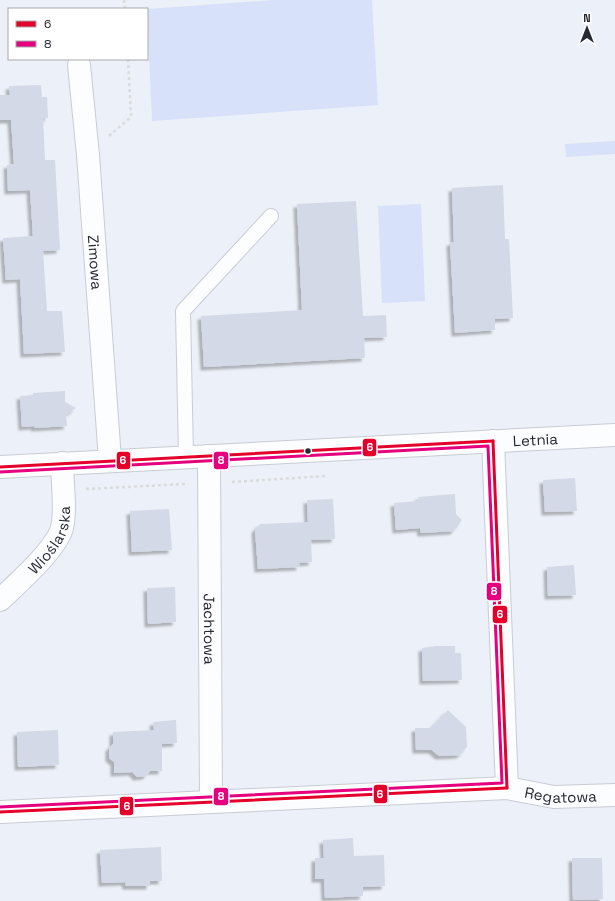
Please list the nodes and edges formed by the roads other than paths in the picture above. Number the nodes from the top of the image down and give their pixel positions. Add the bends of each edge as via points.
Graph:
1 (79, 65) dead end
2 (271, 216) dead end
3 (615, 435) edge
4 (493, 441) junction
5 (209, 456) junction
6 (186, 457) junction
7 (110, 460) junction
8 (62, 463) junction
9 (0, 467) edge
10 (0, 600) edge
11 (507, 788) junction
12 (615, 795) edge
13 (211, 802) junction
14 (0, 812) edge

1 - 7 street, Zimowa
2 - 6 lane via 183,311
3 - 4 street, Letnia
4 - 5 street, Letnia
4 - 11 street, Regatowa
5 - 6 street, Letnia
5 - 13 street, Jachtowa
6 - 7 street, Letnia
7 - 8 street, Letnia
8 - 9 street, Letnia
8 - 10 street, Wioślarska via 64,515 61,530 44,555
11 - 12 street, Regatowa via 554,797
11 - 13 street, Regatowa
13 - 14 street, Regatowa

